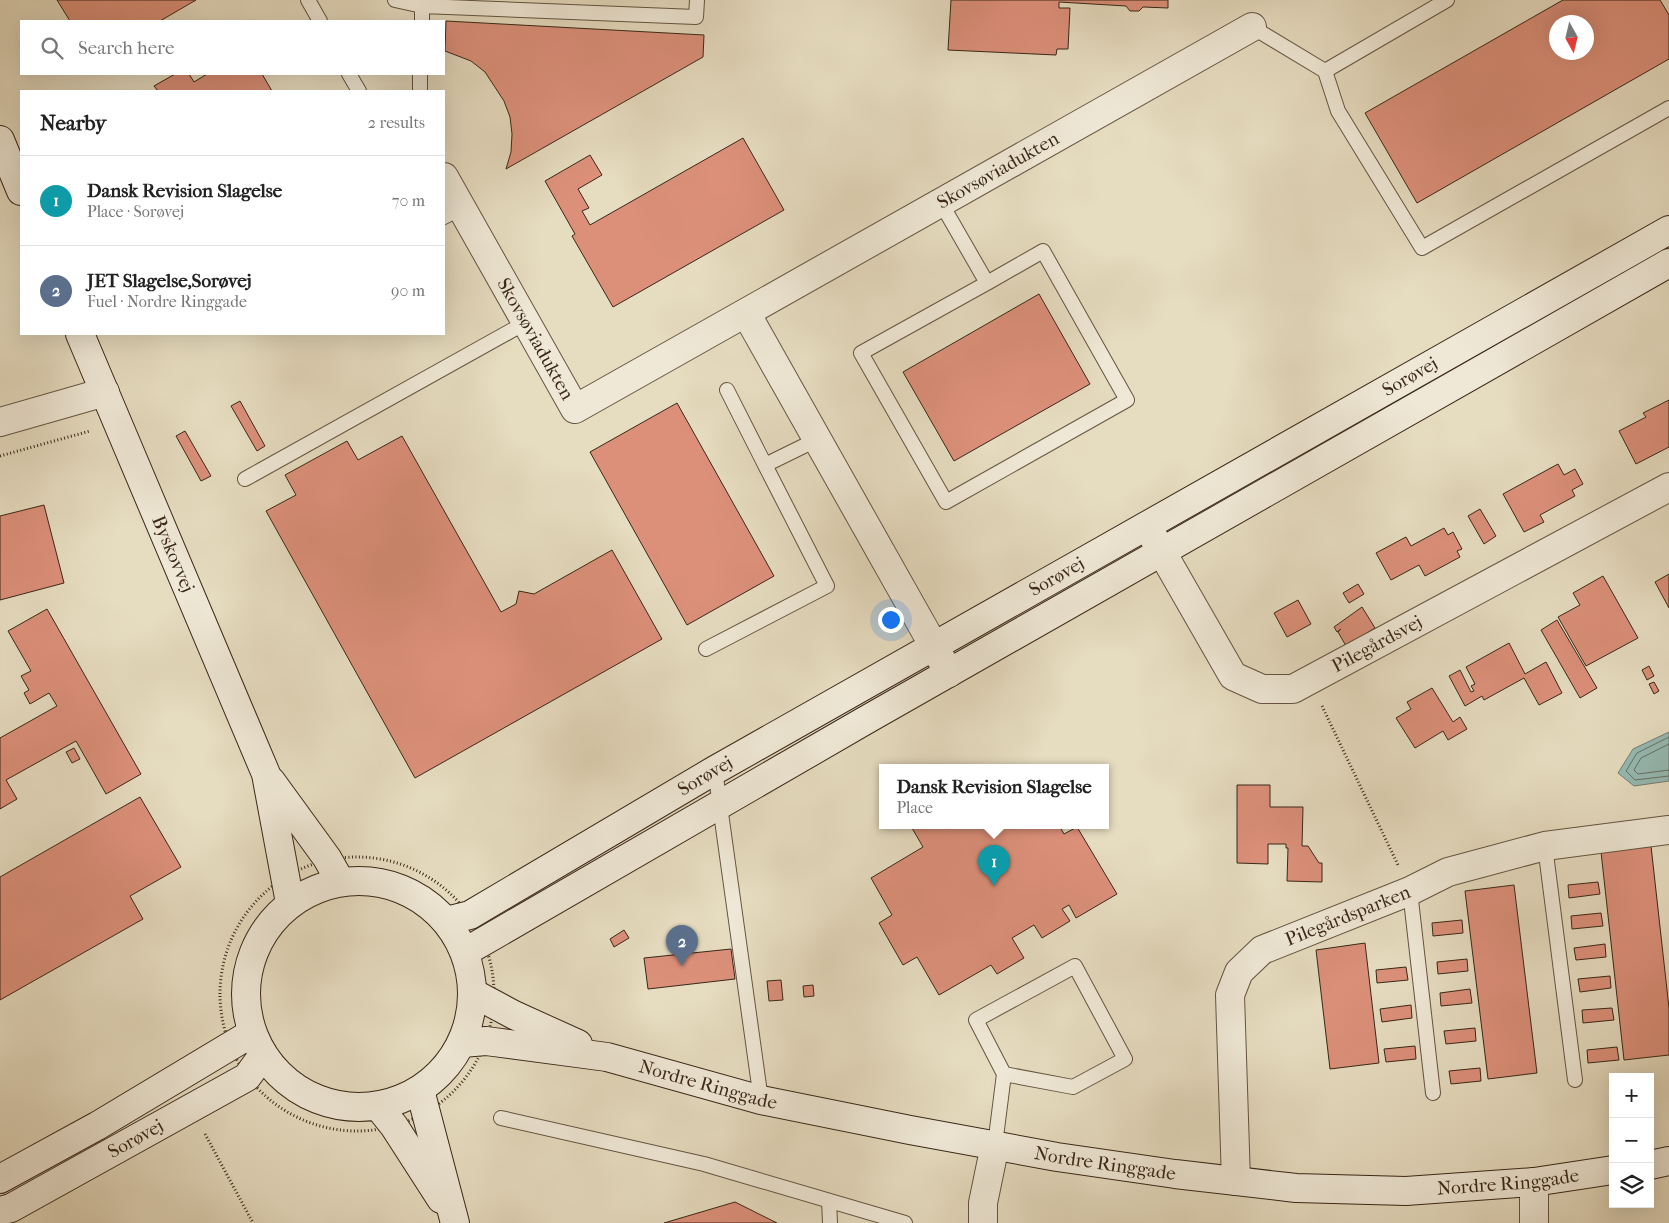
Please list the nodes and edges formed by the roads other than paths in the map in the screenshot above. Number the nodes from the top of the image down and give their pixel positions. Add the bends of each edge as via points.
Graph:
1 (308, 0) edge
2 (395, 0) edge
3 (697, 0) edge
4 (1448, 0) edge
5 (422, 6) junction
6 (319, 20) edge
7 (422, 20) edge
8 (1252, 28) joint
9 (1325, 71) junction
10 (350, 75) edge
11 (420, 75) edge
12 (358, 90) edge
13 (420, 90) edge
14 (1669, 108) edge
15 (0, 140) edge
16 (445, 181) edge
17 (20, 189) edge
18 (941, 203) junction
19 (452, 212) edge
20 (1669, 230) edge
21 (1669, 263) edge
22 (986, 283) junction
23 (746, 313) junction
24 (525, 323) junction
25 (80, 335) edge
26 (726, 390) dead end
27 (105, 392) junction
28 (0, 422) edge
29 (816, 440) junction
30 (765, 465) junction
31 (245, 479) dead end
32 (1669, 487) edge
33 (1147, 526) junction
34 (1163, 552) junction
35 (934, 646) junction
36 (706, 649) dead end
37 (949, 673) junction
38 (715, 770) junction
39 (266, 774) junction
40 (720, 804) junction
41 (1669, 830) edge
42 (1545, 846) junction
43 (340, 881) junction
44 (1410, 891) junction
45 (290, 903) junction
46 (458, 918) junction
47 (475, 947) junction
48 (484, 998) junction
49 (474, 1042) junction
50 (248, 1045) junction
51 (607, 1057) junction
52 (1004, 1074) junction
53 (1575, 1080) dead end
54 (1433, 1093) dead end
55 (760, 1100) junction
56 (424, 1101) junction
57 (386, 1116) junction
58 (501, 1118) dead end
59 (995, 1145) junction
60 (1669, 1162) edge
61 (1654, 1164) edge
62 (1609, 1171) edge
63 (0, 1179) edge
64 (1236, 1181) junction
65 (1534, 1182) junction
66 (829, 1201) junction
67 (0, 1211) edge
68 (453, 1219) edge
69 (830, 1223) edge
70 (905, 1223) edge
71 (983, 1223) edge
72 (1534, 1223) edge

1 - 6 lane
2 - 5 lane
3 - 5 lane via 696,17
4 - 9 lane
5 - 7 lane
8 - 9 lane
8 - 18 street, Skovsøviadukten
9 - 14 lane via 1338,111 1422,248
10 - 12 lane
11 - 13 lane
15 - 17 street
16 - 19 street, Skovsøviadukten
18 - 22 lane
18 - 23 street, Skovsøviadukten
19 - 24 street, Skovsøviadukten
20 - 33 street, Sorøvej
21 - 34 street, Sorøvej
22 - 22 lane via 862,353 946,502 1127,400 1042,252
23 - 24 street, Skovsøviadukten via 575,409
23 - 29 street
24 - 31 lane
25 - 27 street, Byskovvej
26 - 30 lane
27 - 28 street
27 - 39 street, Byskovvej
29 - 30 lane
29 - 35 street
30 - 36 lane via 827,586
32 - 34 street, Pilegårdsvej via 1293,689 1262,689 1233,676
33 - 34 street, Pilegårdsvej
33 - 35 street, Sorøvej
34 - 37 street, Sorøvej
35 - 37 street
35 - 38 street, Sorøvej
37 - 40 street, Sorøvej
38 - 40 lane
38 - 46 street, Sorøvej
39 - 43 street, Byskovvej
39 - 45 street, Byskovvej
40 - 47 street, Sorøvej
40 - 55 lane
41 - 42 street, Pilegårdsparken
42 - 44 street, Pilegårdsparken via 1448,872
42 - 53 lane
43 - 45 street via 314,889
43 - 46 street via 370,880 399,887
44 - 54 lane
44 - 64 street, Pilegårdsparken via 1262,950 1239,972 1230,995
45 - 50 street via 269,923 254,949 246,976
46 - 47 street
47 - 48 street
48 - 49 street via 470,1018
48 - 51 street, Nordre Ringgade via 514,1016
49 - 51 street, Nordre Ringgade
49 - 56 street via 437,1077
50 - 57 street via 280,1076 309,1095 325,1102
50 - 63 street, Sorøvej
50 - 67 street, Sorøvej via 247,1077
51 - 55 street, Nordre Ringgade
52 - 52 lane via 976,1020 1075,966 1125,1059 1073,1087
52 - 59 lane
55 - 59 street, Nordre Ringgade
56 - 57 street via 400,1100
56 - 68 street
57 - 68 street
58 - 66 lane via 704,1164
59 - 64 street, Nordre Ringgade
59 - 71 street via 983,1203
60 - 61 street
62 - 65 street, Nordre Ringgade
64 - 65 street, Nordre Ringgade via 1296,1188 1406,1191
65 - 72 street
66 - 69 lane
66 - 70 lane

